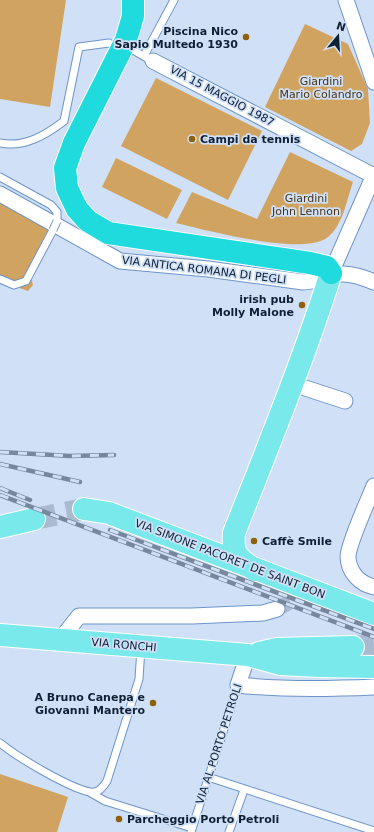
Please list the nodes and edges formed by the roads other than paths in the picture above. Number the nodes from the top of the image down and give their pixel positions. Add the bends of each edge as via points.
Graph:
1 (134, 0) edge
2 (174, 0) edge
3 (346, 0) edge
4 (123, 44) junction
5 (148, 58) junction
6 (374, 82) edge
7 (0, 143) edge
8 (374, 175) edge
9 (0, 177) edge
10 (0, 194) edge
11 (331, 275) junction
12 (0, 279) edge
13 (374, 282) edge
14 (293, 384) junction
15 (345, 401) dead end
16 (374, 486) edge
17 (84, 509) tunnel mouth
18 (34, 519) tunnel mouth
19 (0, 527) edge
20 (234, 533) junction
21 (187, 543) junction
22 (256, 570) junction
23 (374, 587) edge
24 (277, 609) tunnel mouth
25 (374, 614) edge
26 (0, 635) edge
27 (60, 640) junction
28 (141, 646) junction
29 (353, 646) tunnel mouth
30 (248, 655) junction
31 (374, 666) edge
32 (238, 685) junction
33 (374, 687) edge
34 (0, 744) edge
35 (208, 777) junction
36 (244, 790) junction
37 (91, 793) junction
38 (191, 830) edge
39 (374, 831) edge
40 (229, 832) edge

1 - 4 highway via 133,16
2 - 5 lane
3 - 6 street
4 - 5 lane, VIA 15 MAGGIO 1987
4 - 7 lane via 79,47 64,121 51,131 24,144
4 - 11 highway, bridge via 74,143 65,168 67,188 84,217 108,233 310,263 327,267
5 - 8 street, VIA 15 MAGGIO 1987
8 - 11 street
9 - 12 lane, bridge via 51,205 57,212 53,230 26,281 14,284
10 - 11 street, VIA ANTICA ROMANA DI PEGLI via 120,261 208,269 303,282 314,282
11 - 13 street, VIA ANTICA ROMANA DI PEGLI via 359,276
11 - 14 main road
14 - 15 street
14 - 20 main road
16 - 23 street via 348,557 358,580
17 - 21 main road, VIA SIMONE PACORET DE SAINT BON via 109,513
18 - 19 main road
20 - 21 main road via 223,546
20 - 22 main road via 233,548 241,560
21 - 22 main road, VIA SIMONE PACORET DE SAINT BON
22 - 25 main road, VIA SIMONE PACORET DE SAINT BON
24 - 27 street via 264,613 192,616 79,616
26 - 27 main road, VIA RONCHI
27 - 28 main road, VIA RONCHI
28 - 30 main road, VIA RONCHI
28 - 37 lane via 139,679 107,781 103,787
29 - 30 main road, VIA RONCHI via 277,649
30 - 31 main road, VIA RONCHI via 280,664
30 - 32 street, VIA AL PORTO PETROLI
32 - 33 street via 262,688
32 - 35 lane, VIA AL PORTO PETROLI
34 - 37 lane via 14,755
35 - 36 lane
35 - 38 lane, VIA AL PORTO PETROLI
36 - 39 lane
36 - 40 lane
37 - 38 lane via 105,801

